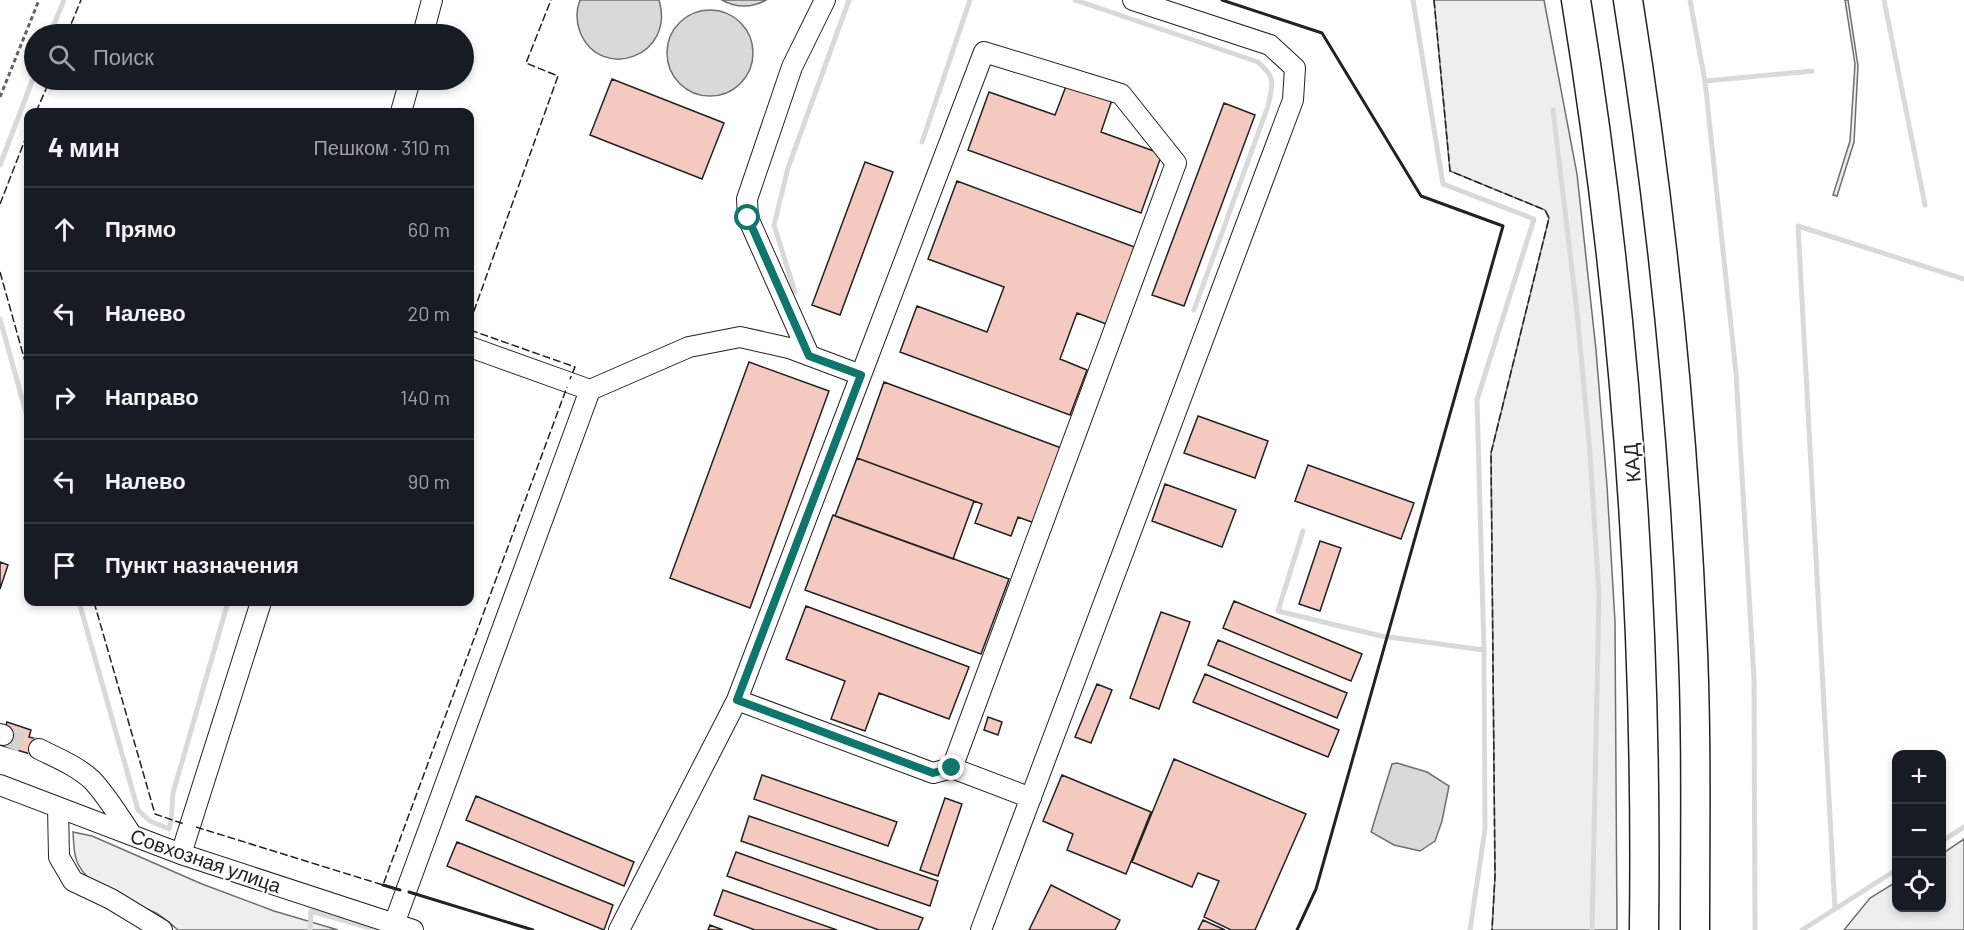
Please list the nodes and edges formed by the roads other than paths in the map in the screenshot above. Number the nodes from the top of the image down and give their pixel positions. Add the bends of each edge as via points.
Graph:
1 (432, 0) edge
2 (825, 0) edge
3 (1133, 0) edge
4 (1565, 0) edge
5 (1576, 0) edge
6 (1628, 0) edge
7 (426, 24) edge
8 (407, 90) edge
9 (1592, 98) junction
10 (402, 108) edge
11 (474, 348) edge
12 (809, 356) junction
13 (861, 375) junction
14 (590, 390) junction
15 (260, 606) edge
16 (737, 700) junction
17 (39, 749) tunnel mouth
18 (952, 768) junction
19 (0, 785) edge
20 (1031, 798) junction
21 (58, 807) junction
22 (131, 834) junction
23 (181, 854) junction
24 (394, 924) junction
25 (162, 930) edge
26 (413, 930) edge
27 (619, 930) edge
28 (981, 930) edge
29 (1644, 930) edge
30 (1695, 930) edge

1 - 7 street
2 - 12 street via 792,67 747,199 748,218
3 - 20 street via 1270,45 1294,68 1293,100
4 - 9 street
5 - 9 highway, КАД
6 - 30 highway via 1663,261 1684,471 1692,632
8 - 10 street
9 - 29 highway, КАД via 1615,279 1633,486 1642,646
11 - 14 street
12 - 13 street
12 - 14 street via 740,337 688,347
13 - 16 street
13 - 18 street via 984,52 1121,94 1176,163
14 - 24 street
15 - 23 street
16 - 18 street via 933,773
16 - 27 street
17 - 22 street via 91,780
18 - 20 street
19 - 21 street, Совхозная улица
20 - 28 street
21 - 22 street, Совхозная улица
21 - 25 street via 59,857 73,881
22 - 23 street, Совхозная улица
23 - 24 street, Совхозная улица
24 - 26 street, Совхозная улица

